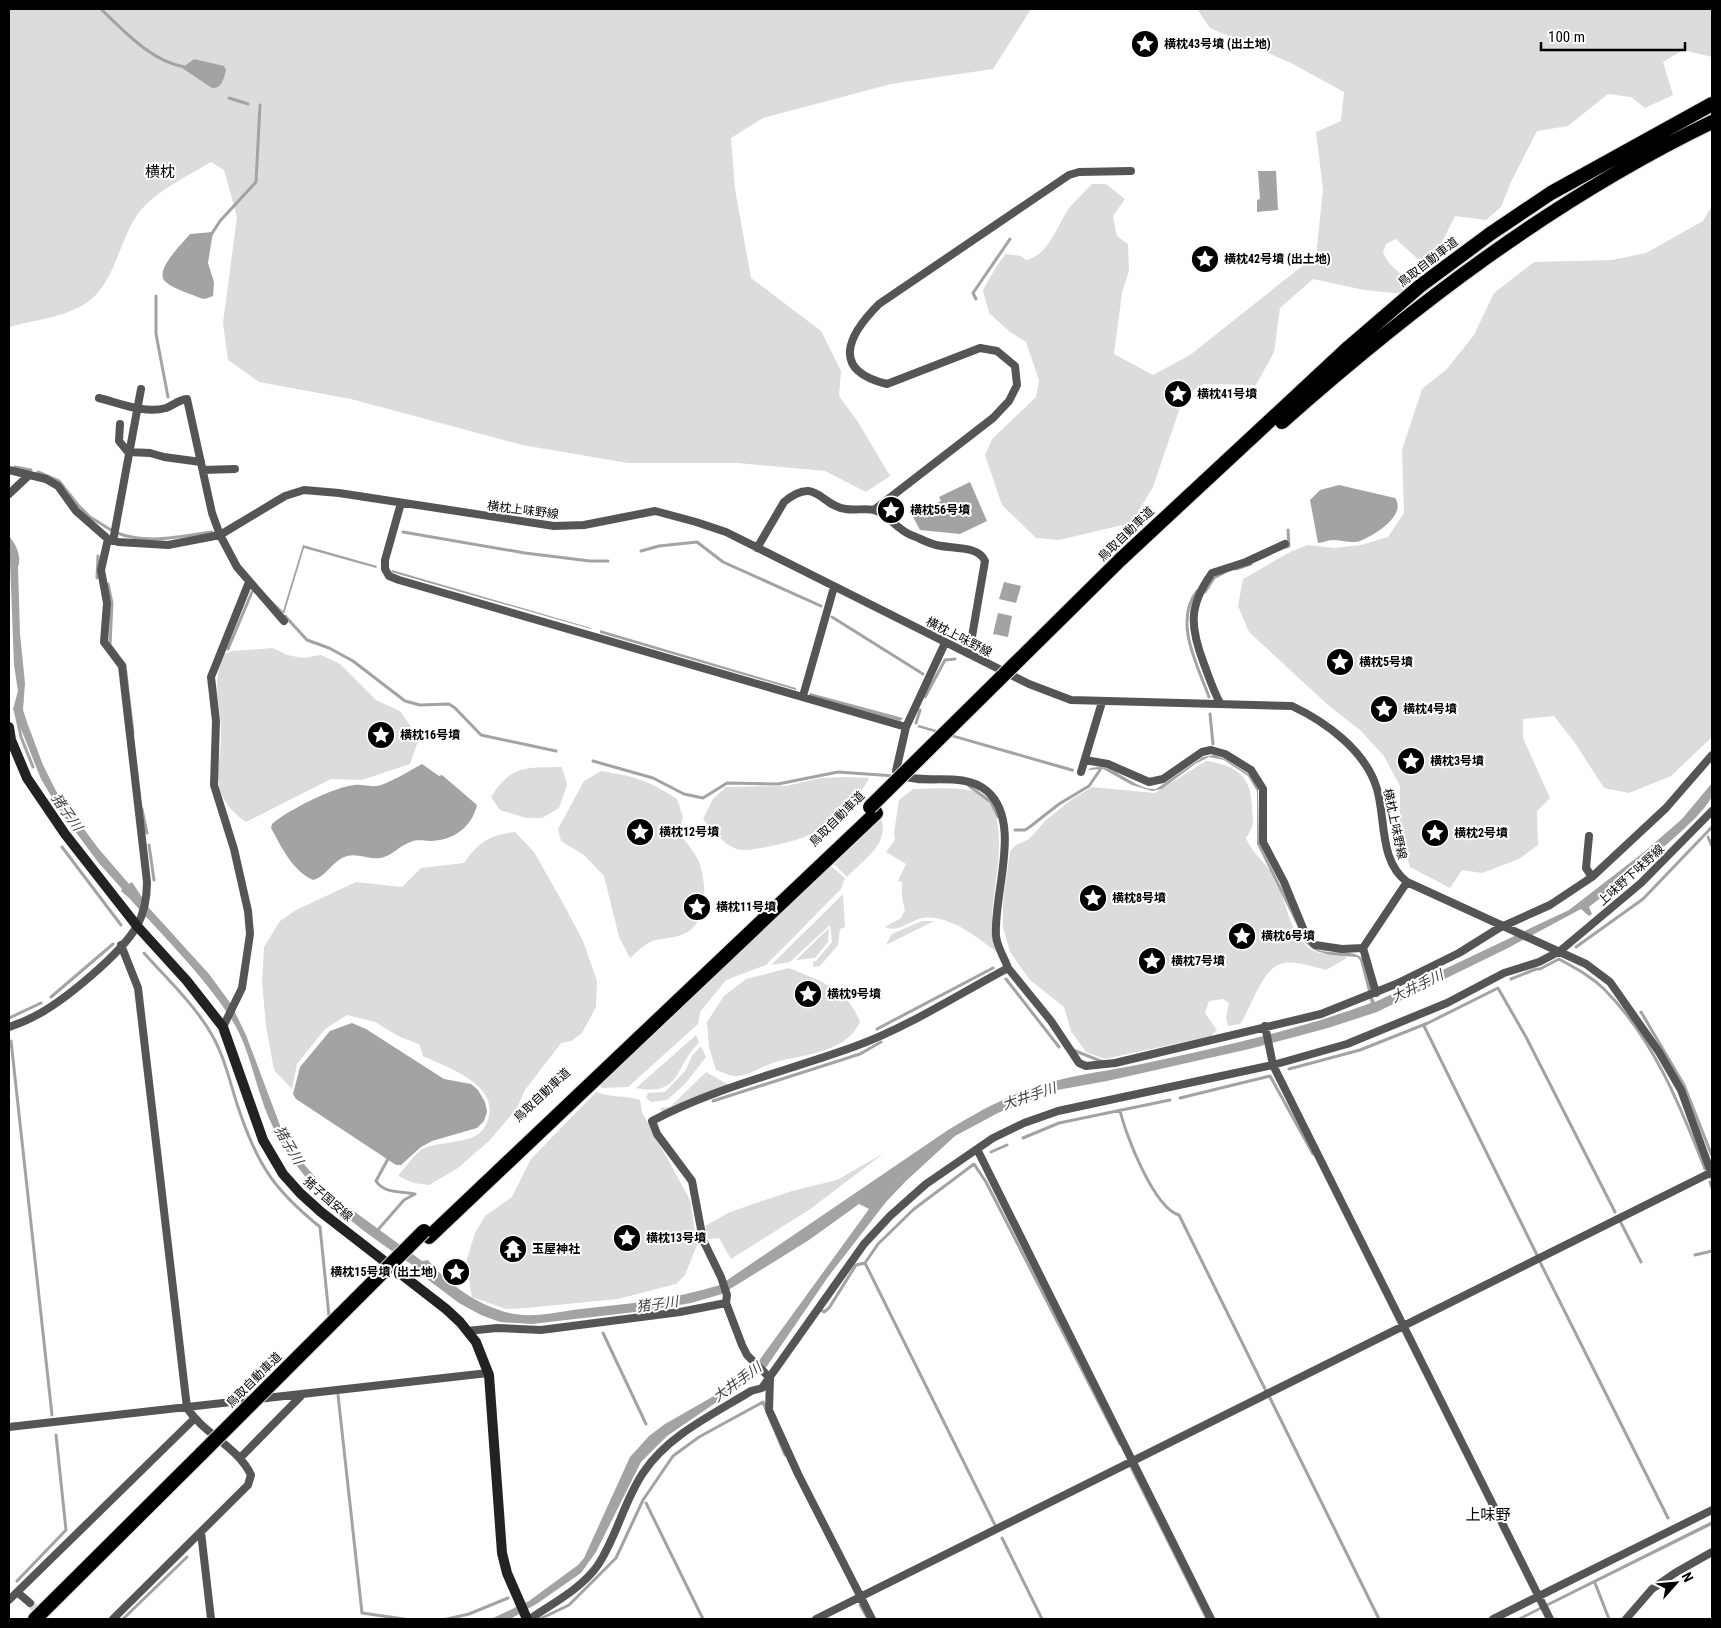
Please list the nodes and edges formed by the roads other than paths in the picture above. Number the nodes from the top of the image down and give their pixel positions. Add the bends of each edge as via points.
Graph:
1 (1712, 104) edge
2 (1712, 122) edge
3 (1131, 171) dead end
4 (141, 389) dead end
5 (99, 398) dead end
6 (139, 408) junction
7 (120, 424) dead end
8 (128, 452) junction
9 (202, 466) junction
10 (235, 469) dead end
11 (9, 470) edge
12 (28, 476) junction
13 (9, 494) edge
14 (401, 503) junction
15 (874, 510) junction
16 (220, 535) junction
17 (111, 540) junction
18 (1285, 544) dead end
19 (757, 548) junction
20 (1124, 562) junction
21 (249, 582) junction
22 (834, 587) junction
23 (284, 621) dead end
24 (945, 643) junction
25 (968, 654) junction
26 (803, 696) junction
27 (1102, 702) junction
28 (1220, 703) junction
29 (9, 727) edge
30 (906, 727) junction
31 (1712, 755) edge
32 (1085, 760) junction
33 (1081, 772) dead end
34 (1712, 811) edge
35 (1589, 836) dead end
36 (1592, 877) junction
37 (1407, 882) junction
38 (1506, 925) junction
39 (137, 926) junction
40 (121, 945) junction
41 (1363, 948) junction
42 (1560, 951) junction
43 (1008, 968) junction
44 (1376, 993) junction
45 (1265, 1026) junction
46 (9, 1027) edge
47 (223, 1027) junction
48 (1273, 1066) junction
49 (977, 1149) junction
50 (1712, 1173) edge
51 (726, 1303) junction
52 (1404, 1326) junction
53 (467, 1331) junction
54 (488, 1373) junction
55 (770, 1378) junction
56 (302, 1395) junction
57 (187, 1408) junction
58 (194, 1419) junction
59 (9, 1427) edge
60 (205, 1455) junction
61 (240, 1458) junction
62 (1132, 1461) junction
63 (1712, 1510) edge
64 (201, 1532) junction
65 (1712, 1552) edge
66 (18, 1592) junction
67 (1539, 1596) junction
68 (861, 1597) junction
69 (9, 1600) edge
70 (30, 1604) tunnel mouth
71 (35, 1619) edge
72 (45, 1619) edge
73 (113, 1619) edge
74 (211, 1619) edge
75 (527, 1619) edge
76 (816, 1619) edge
77 (872, 1619) edge
78 (1212, 1619) edge
79 (1493, 1619) edge
80 (1550, 1619) edge
81 (1626, 1619) edge

1 - 20 highway, 鳥取自動車道 via 1551,193 1420,286 1349,347
2 - 20 highway, 鳥取自動車道 via 1625,169 1496,248 1432,296 1299,408
3 - 15 street via 1069,175 879,304 864,319 849,347 857,370 872,380 887,384 980,348 997,351 1008,358 1015,366 1017,385 1009,401 993,418
4 - 6 street
5 - 6 street
6 - 8 street
6 - 9 street via 166,408 173,402 187,399
7 - 8 street via 119,441
8 - 9 street via 150,453
8 - 17 street
9 - 10 street
9 - 16 street
11 - 12 street
12 - 13 street
12 - 17 street via 46,479 58,486 76,511
14 - 16 street, 横枕上味野線 via 304,490 285,496
14 - 19 street, 横枕上味野線 via 554,526 655,511 726,532
14 - 26 street via 386,560 385,569 389,576
15 - 19 street via 844,510 815,492 797,494 784,502
15 - 25 street via 908,534 936,545 976,551 982,555 985,561
16 - 17 street, 横枕上味野線 via 168,545
16 - 21 street
17 - 39 street via 101,570 107,603 104,642 122,666 148,882 147,897
18 - 28 street via 1212,573 1198,597 1193,632
19 - 22 street, 横枕上味野線
20 - 60 highway, 鳥取自動車道 via 709,973 426,1234
21 - 23 street
21 - 47 street via 211,678 216,720 214,785 234,849 250,934 242,988
22 - 24 street, 横枕上味野線
22 - 26 street
24 - 25 street, 横枕上味野線
24 - 30 street
25 - 27 street, 横枕上味野線 via 1029,684 1071,700
26 - 30 street
27 - 28 street, 横枕上味野線
27 - 32 street
28 - 37 street, 横枕上味野線 via 1292,706 1318,720 1347,744 1366,765 1377,789 1391,863
29 - 39 main road, 猪子国安線 via 27,778 65,834
30 - 43 street via 896,771 899,774 920,779 964,779 982,787 995,798 1002,814 1005,849 996,911 996,939
31 - 36 street via 1666,808
32 - 33 street
32 - 41 street via 1108,764 1149,782 1163,779 1202,752 1211,750 1225,754 1251,770 1263,789 1264,842 1305,933 1316,945
34 - 42 street, 上味野下味野線 via 1659,867
35 - 36 street via 1586,868
36 - 38 street via 1550,905
37 - 38 street, 横枕上味野線
37 - 41 street
38 - 42 street, 横枕上味野線
38 - 44 street via 1459,953
39 - 40 street
39 - 47 main road, 猪子国安線
40 - 46 street via 76,987 35,1016
40 - 57 street via 138,988
41 - 44 street
42 - 48 street, 上味野下味野線 via 1355,1041
42 - 50 street, 横枕上味野線 via 1586,964 1610,982 1634,1014 1681,1090
43 - 45 street via 1082,1066 1132,1059
43 - 51 street via 857,1046 710,1095 652,1121 656,1134 692,1181 703,1240 721,1277
44 - 45 street via 1321,1014
45 - 48 street
47 - 53 main road, 猪子国安線 via 263,1140 283,1174 321,1212 432,1297
48 - 49 street, 上味野下味野線 via 1058,1111 1024,1123
48 - 52 street
49 - 55 street, 上味野下味野線 via 926,1184 864,1244
49 - 62 street
50 - 52 street
51 - 53 street via 541,1330 498,1328
51 - 55 street via 746,1355
52 - 62 street
52 - 67 street
53 - 54 main road, 猪子国安線 via 476,1342
54 - 56 street
54 - 75 main road, 猪子国安線 via 499,1533 507,1573
55 - 68 street via 769,1410
55 - 75 street via 762,1388 687,1430 658,1455 643,1473 598,1565 576,1587
56 - 57 street
56 - 61 street
57 - 58 street
57 - 59 street
58 - 61 street
58 - 66 street
60 - 71 highway, 鳥取自動車道
60 - 72 highway, 鳥取自動車道
61 - 64 street via 251,1475 248,1485
62 - 68 street
62 - 78 street
63 - 67 street
64 - 73 street
64 - 74 street
65 - 81 street via 1652,1589
66 - 69 street
66 - 70 street
67 - 79 street
67 - 80 street
68 - 76 street
68 - 77 street

